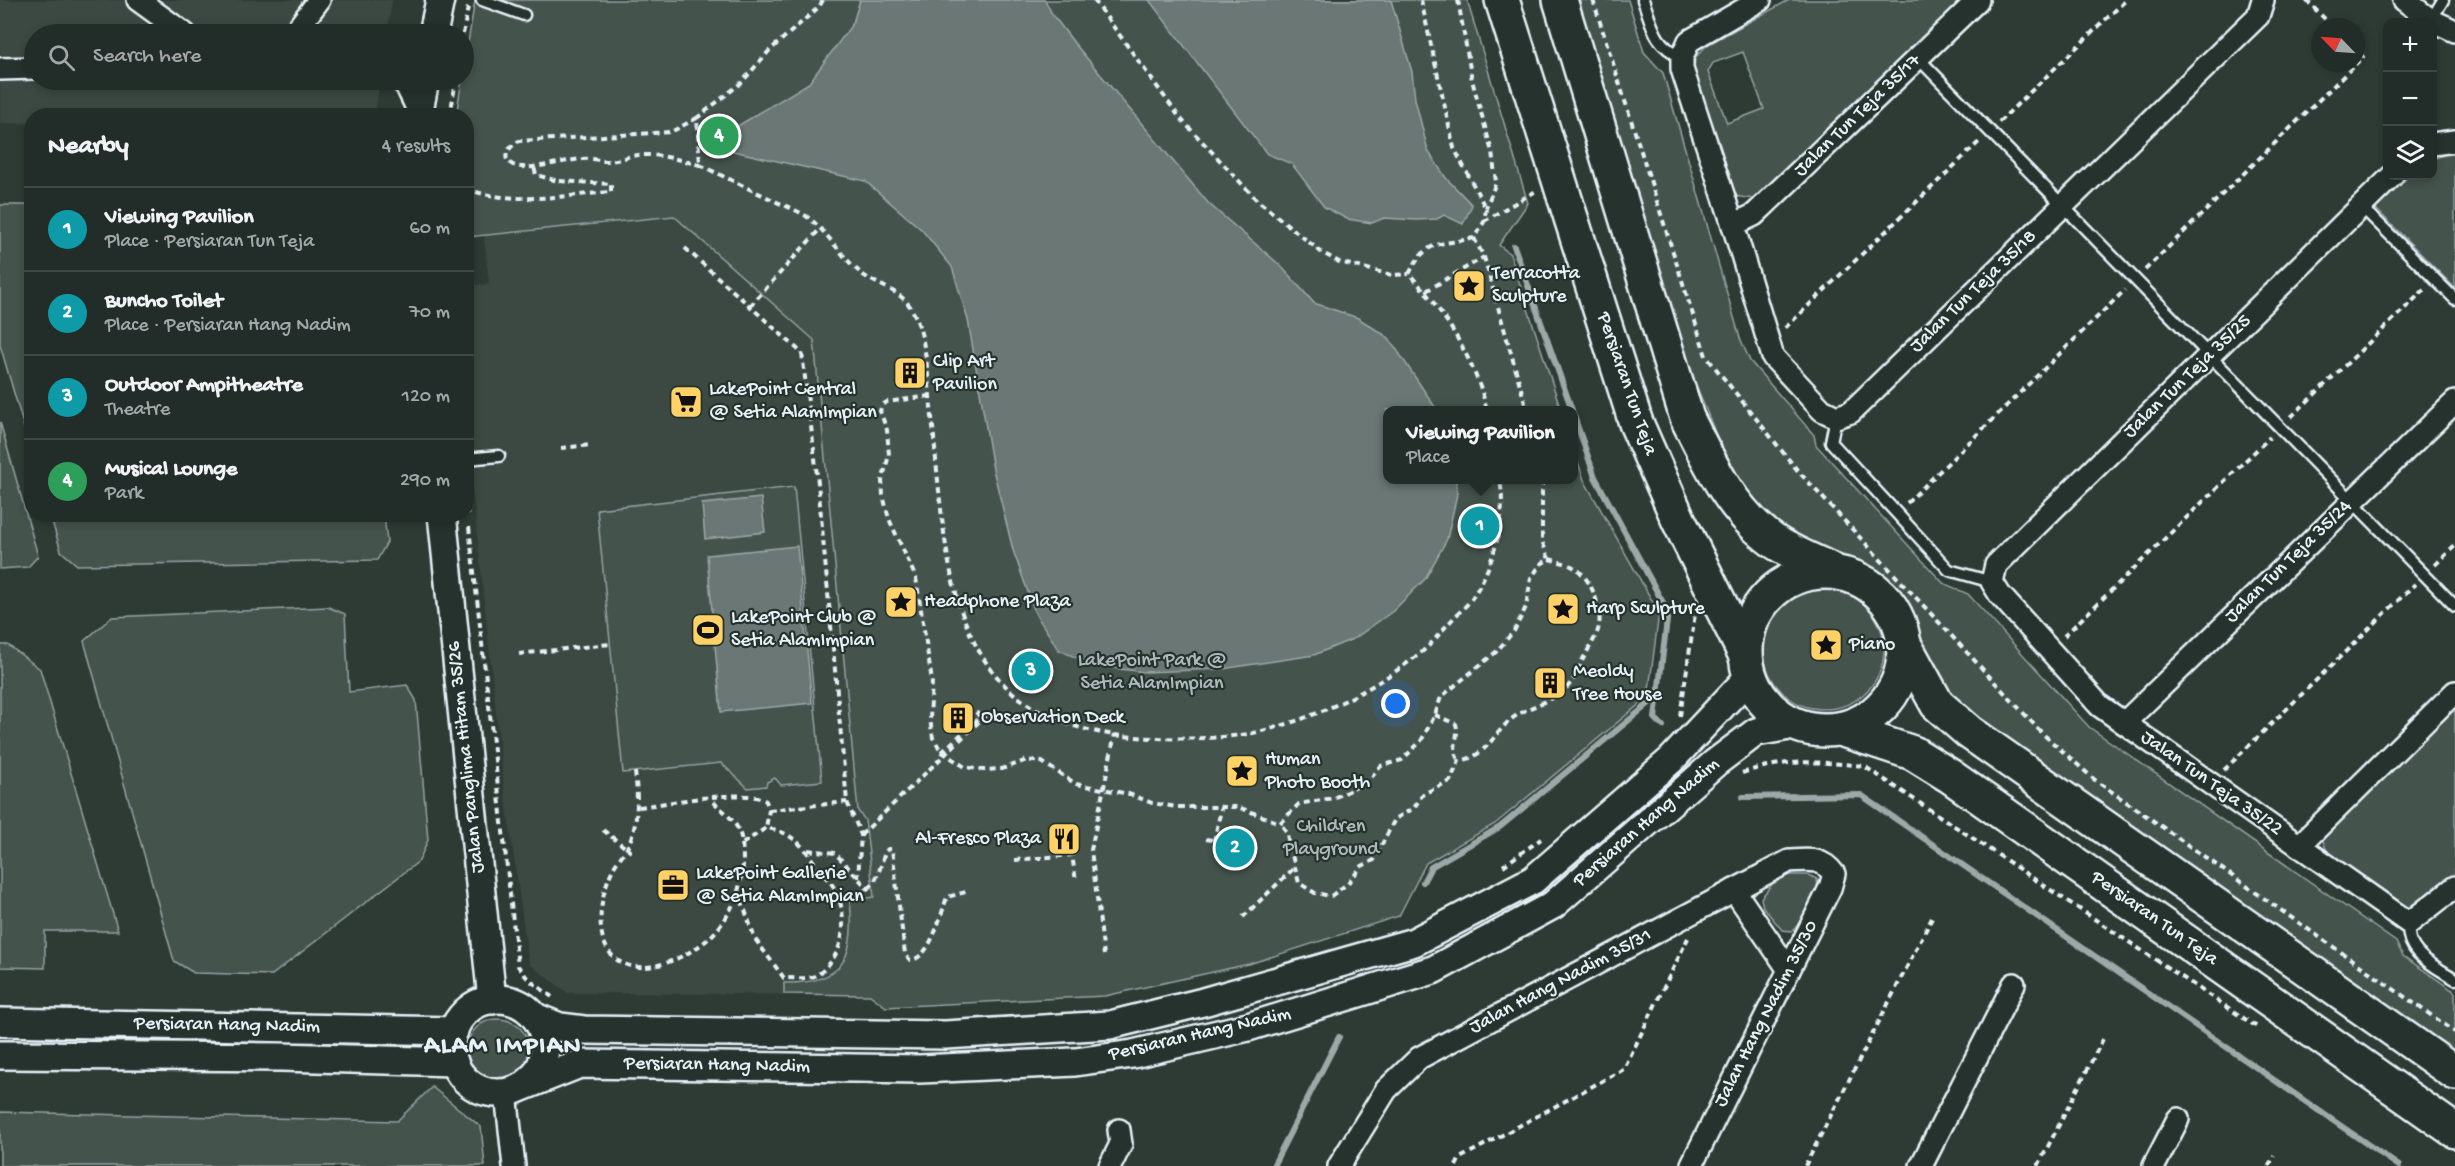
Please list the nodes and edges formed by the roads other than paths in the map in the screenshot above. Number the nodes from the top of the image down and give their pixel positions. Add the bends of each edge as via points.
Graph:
1 (138, 0) edge
2 (319, 0) edge
3 (482, 0) edge
4 (1502, 0) edge
5 (1560, 0) edge
6 (1643, 0) edge
7 (1760, 0) edge
8 (1977, 0) edge
9 (2263, 0) edge
10 (2404, 0) edge
11 (2443, 0) edge
12 (524, 15) dead end
13 (2428, 18) edge
14 (2432, 18) edge
15 (2437, 23) edge
16 (171, 24) edge
17 (301, 24) edge
18 (2455, 31) edge
19 (1682, 57) junction
20 (1918, 58) junction
21 (24, 68) edge
22 (0, 69) edge
23 (408, 90) edge
24 (423, 90) edge
25 (416, 108) edge
26 (420, 108) edge
27 (2388, 180) edge
28 (2063, 206) junction
29 (2361, 206) junction
30 (1733, 225) junction
31 (2455, 299) edge
32 (2210, 355) junction
33 (2455, 402) edge
34 (1836, 417) junction
35 (499, 456) dead end
36 (474, 458) edge
37 (2352, 501) junction
38 (443, 522) edge
39 (1833, 571) junction
40 (1992, 582) junction
41 (2455, 606) edge
42 (1904, 644) junction
43 (1747, 665) junction
44 (2455, 692) edge
45 (2124, 723) junction
46 (1795, 725) junction
47 (1840, 729) junction
48 (2299, 846) junction
49 (1827, 864) joint
50 (2455, 887) edge
51 (1734, 890) junction
52 (2409, 923) junction
53 (1789, 970) junction
54 (2455, 979) edge
55 (2014, 984) dead end
56 (492, 1000) junction
57 (535, 1017) junction
58 (0, 1022) edge
59 (454, 1031) junction
60 (0, 1056) edge
61 (454, 1062) junction
62 (2455, 1073) edge
63 (514, 1090) junction
64 (2178, 1119) dead end
65 (1119, 1130) dead end
66 (2455, 1131) edge
67 (1691, 1165) edge
68 (514, 1166) edge
69 (1110, 1166) edge
70 (1339, 1166) edge
71 (1921, 1166) edge
72 (2154, 1166) edge

1 - 16 street
2 - 17 street
3 - 12 lane
4 - 43 main road, Persiaran Tun Teja via 1636,423
5 - 39 main road via 1687,418 1735,505 1768,537
6 - 19 lane via 1658,41
7 - 19 street via 1689,41
8 - 20 street, Jalan Tun Teja 35/17
9 - 28 street, Jalan Tun Teja 35/18 via 2258,16
10 - 13 street
11 - 14 lane
15 - 18 street
19 - 30 street via 1682,69
20 - 28 lane
20 - 30 street, Jalan Tun Teja 35/17 via 1754,215
21 - 22 street
23 - 25 street
24 - 26 street
27 - 29 street, Jalan Tun Teja 35/25
28 - 32 lane
28 - 34 street, Jalan Tun Teja 35/18 via 1851,412
29 - 31 lane
29 - 32 street, Jalan Tun Teja 35/25
30 - 34 street via 1773,357 1822,410
32 - 37 lane
32 - 40 street, Jalan Tun Teja 35/25 via 1996,565
33 - 37 street, Jalan Tun Teja 35/24
34 - 40 lane via 1831,442 1949,570
35 - 36 lane
37 - 41 lane
37 - 45 street, Jalan Tun Teja 35/24
38 - 56 street, Jalan Panglima Hitam 35/26
39 - 42 main road via 1859,578 1882,594 1897,617
39 - 43 main road via 1810,572 1789,579 1770,593 1747,632
40 - 45 street, Jalan Tun Teja 35/22 via 2100,706
42 - 47 main road via 1903,667 1895,689 1881,708
42 - 62 main road via 1936,704 1969,732
43 - 46 main road via 1767,706
43 - 57 street, Persiaran Hang Nadim via 1671,760 1533,880 1414,942 1110,1025 945,1035 584,1030 560,1027
44 - 48 street
45 - 48 street, Jalan Tun Teja 35/22
46 - 47 main road via 1817,730
46 - 63 street, Persiaran Hang Nadim via 1756,732 1553,904 1433,970 1259,1024 1133,1054 1075,1062 920,1069 580,1064
47 - 66 main road, Persiaran Tun Teja via 1913,753 1950,776
48 - 52 street, Jalan Tun Teja 35/22
49 - 51 street, Jalan Hang Nadim 35/31 via 1817,860 1789,861
49 - 53 street, Jalan Hang Nadim 35/30 via 1834,874 1830,888
50 - 52 street
51 - 53 street
51 - 70 street, Jalan Hang Nadim 35/31 via 1419,1058 1386,1090
52 - 54 lane via 2409,942 2418,954
53 - 67 street, Jalan Hang Nadim 35/30
55 - 71 street
56 - 57 street via 515,1003
56 - 59 street via 469,1010
57 - 63 street via 544,1037 543,1060 538,1071
58 - 59 street, Persiaran Hang Nadim
59 - 61 street
60 - 61 street, Persiaran Hang Nadim
61 - 63 street via 469,1083 493,1093
63 - 68 street
64 - 72 street
65 - 69 street via 1121,1144

